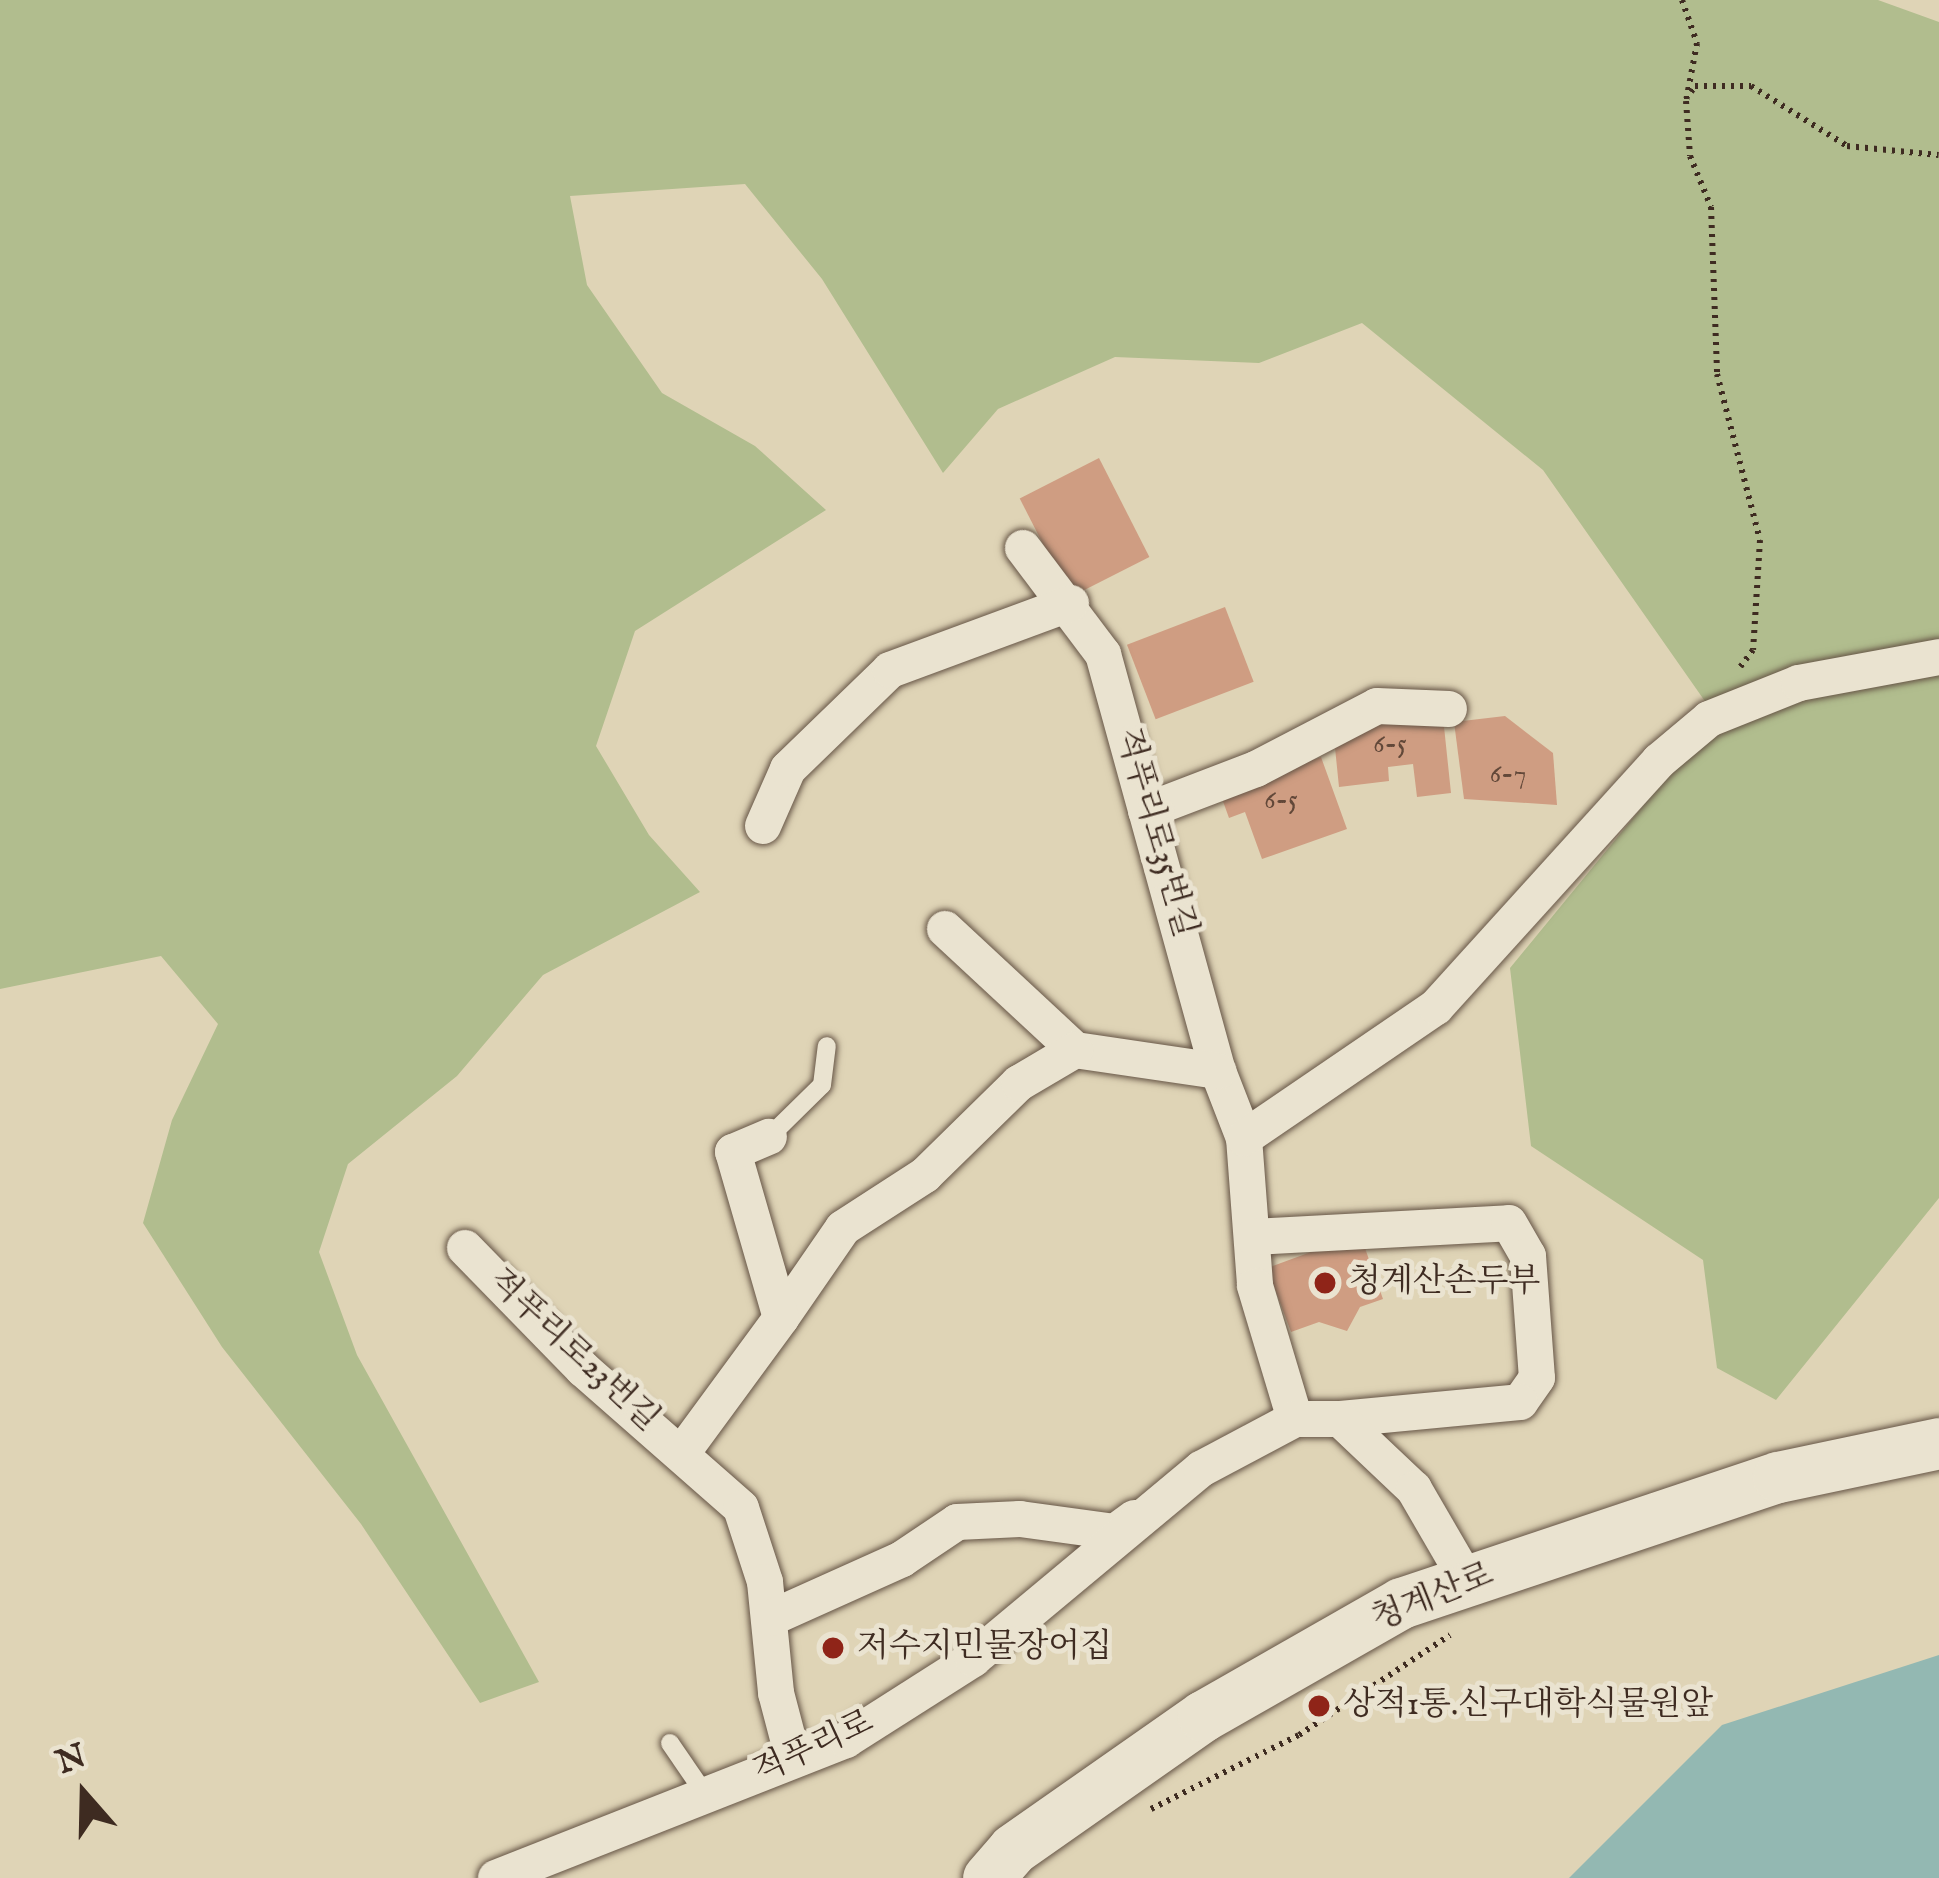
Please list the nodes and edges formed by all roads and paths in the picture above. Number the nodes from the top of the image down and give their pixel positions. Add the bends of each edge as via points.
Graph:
1 (1682, 0) edge
2 (1686, 101) junction
3 (1939, 155) edge
4 (1023, 548) dead end
5 (1071, 603) junction
6 (1939, 657) edge
7 (1449, 709) dead end
8 (1709, 719) junction
9 (1146, 812) junction
10 (763, 826) dead end
11 (945, 929) dead end
12 (827, 1046) dead end
13 (1075, 1051) junction
14 (1218, 1071) junction
15 (769, 1137) joint
16 (1244, 1138) junction
17 (1253, 1237) junction
18 (465, 1248) dead end
19 (781, 1318) junction
20 (1295, 1419) junction
21 (1340, 1419) junction
22 (1939, 1443) edge
23 (682, 1453) junction
24 (1151, 1506) junction
25 (1465, 1605) junction
26 (771, 1618) junction
27 (670, 1743) dead end
28 (793, 1758) junction
29 (707, 1797) junction
30 (1130, 1821) dead end
31 (496, 1878) edge
32 (988, 1878) edge

1 - 2 path via 1697,43
2 - 3 path via 1695,86 1751,86 1847,146
2 - 8 path via 1690,156 1712,207 1717,374 1760,540 1753,650
4 - 5 street, 적푸리로35번길
5 - 9 street, 적푸리로35번길 via 1103,654
5 - 10 street via 890,670 788,769
6 - 8 street via 1799,683
7 - 9 street via 1377,706 1256,769
8 - 16 street via 1605,819 1436,1007
9 - 14 street, 적푸리로35번길
11 - 13 street
12 - 15 lane via 822,1085
13 - 14 street
13 - 19 street, 적푸리로23번길 via 1018,1083 925,1175 842,1228
14 - 16 street, 적푸리로35번길
15 - 19 street via 733,1152
16 - 17 street, 적푸리로35번길
17 - 20 street, 적푸리로35번길 via 1255,1286
17 - 21 street via 1509,1222 1528,1256 1537,1378 1520,1402
18 - 23 street, 적푸리로23번길 via 583,1369
19 - 23 street, 적푸리로23번길
20 - 21 street
20 - 24 street, 적푸리로
21 - 25 street via 1414,1489
22 - 25 main road, 청계산로 via 1778,1477
23 - 26 street, 적푸리로23번길 via 741,1508
24 - 26 street via 1115,1532 957,1522 902,1559
24 - 28 street, 적푸리로 via 973,1659 846,1740
25 - 30 path via 1300,1735
25 - 32 main road, 청계산로 via 1401,1603 1203,1716 1013,1849
26 - 28 street, 적푸리로23번길 via 776,1694
27 - 29 lane
28 - 29 street, 적푸리로
29 - 31 street, 적푸리로

